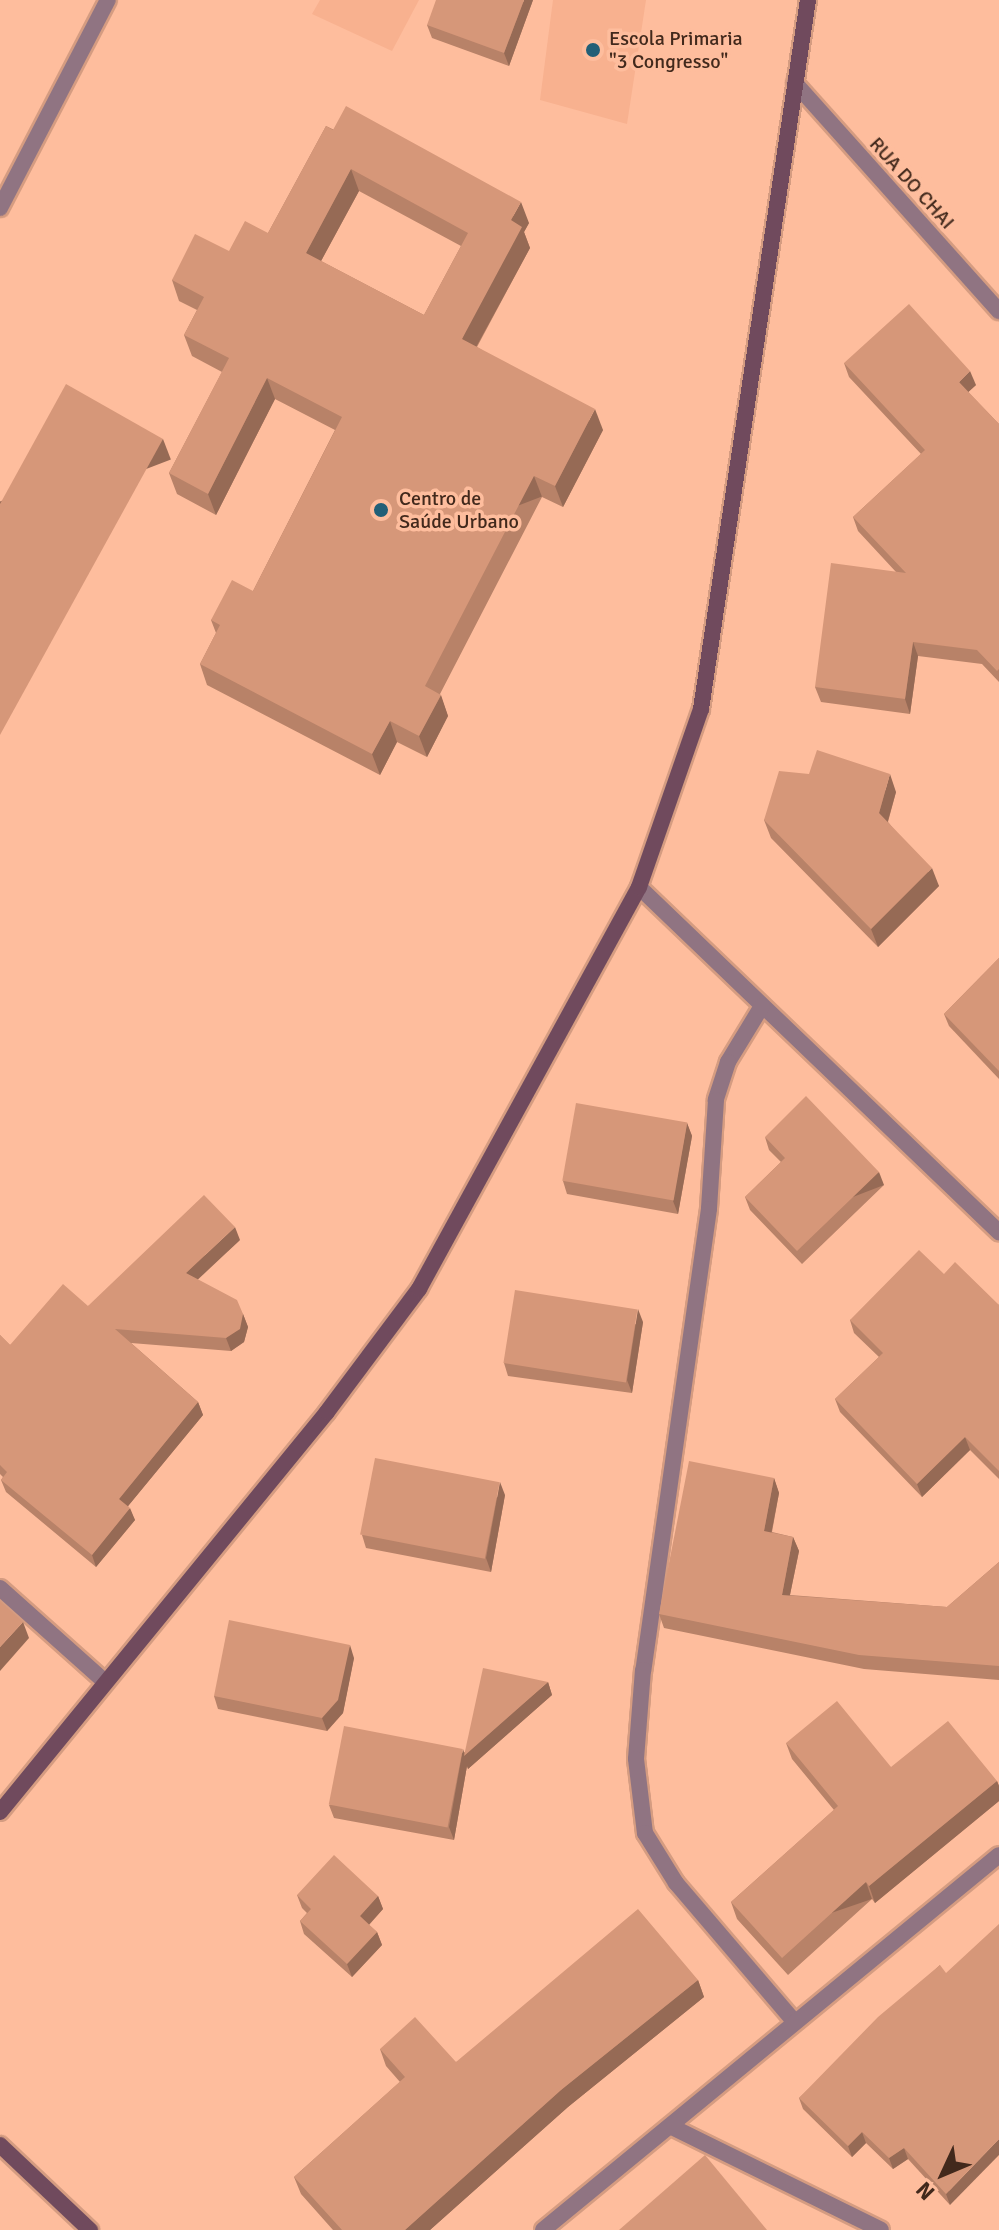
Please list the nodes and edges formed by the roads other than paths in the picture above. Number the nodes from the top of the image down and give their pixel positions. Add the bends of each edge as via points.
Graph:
1 (108, 0) edge
2 (808, 0) edge
3 (795, 83) junction
4 (0, 208) edge
5 (999, 311) edge
6 (639, 887) junction
7 (762, 1006) junction
8 (999, 1232) edge
9 (0, 1588) edge
10 (104, 1681) junction
11 (0, 1812) edge
12 (999, 1855) edge
13 (794, 2021) junction
14 (670, 2126) junction
15 (0, 2145) edge
16 (90, 2230) edge
17 (543, 2230) edge
18 (881, 2230) edge

1 - 4 street
2 - 3 street
3 - 5 street, RUA DO CHAI
3 - 6 street via 701,709
6 - 7 street
6 - 10 street via 419,1289 327,1412
7 - 8 street
7 - 13 street via 728,1062 716,1100 709,1209 643,1670 636,1759 645,1833 676,1883
9 - 10 street
10 - 11 street
12 - 13 street
13 - 14 street
14 - 17 street
14 - 18 street
15 - 16 street

